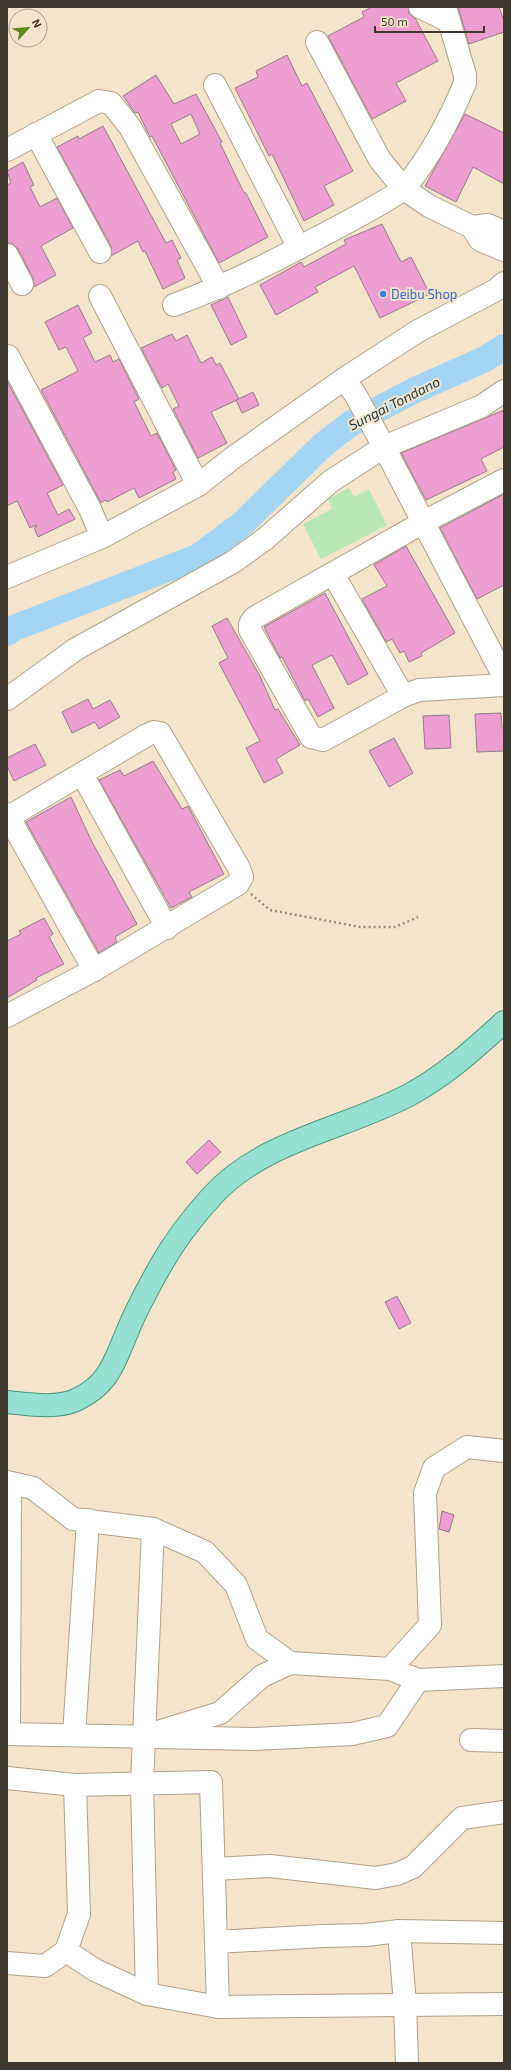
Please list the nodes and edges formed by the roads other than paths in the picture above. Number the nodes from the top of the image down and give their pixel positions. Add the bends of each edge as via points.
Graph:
1 (420, 7) edge
2 (447, 14) edge
3 (317, 42) dead end
4 (215, 85) dead end
5 (36, 134) junction
6 (7, 150) edge
7 (404, 189) junction
8 (472, 227) junction
9 (504, 232) edge
10 (299, 248) junction
11 (504, 250) edge
12 (100, 252) dead end
13 (7, 255) edge
14 (504, 283) edge
15 (22, 284) dead end
16 (219, 288) junction
17 (100, 296) dead end
18 (174, 305) dead end
19 (8, 356) dead end
20 (350, 387) junction
21 (504, 391) edge
22 (381, 440) junction
23 (504, 480) edge
24 (198, 485) junction
25 (422, 523) junction
26 (102, 537) junction
27 (333, 574) junction
28 (7, 577) edge
29 (504, 677) edge
30 (504, 685) edge
31 (403, 696) junction
32 (7, 699) edge
33 (82, 774) junction
34 (8, 816) edge
35 (167, 928) junction
36 (94, 970) junction
37 (8, 1013) edge
38 (504, 1022) edge
39 (7, 1402) edge
40 (504, 1451) edge
41 (8, 1482) edge
42 (88, 1520) junction
43 (153, 1529) junction
44 (290, 1663) junction
45 (390, 1669) junction
46 (504, 1676) edge
47 (418, 1680) junction
48 (8, 1734) edge
49 (74, 1735) junction
50 (143, 1737) junction
51 (471, 1740) dead end
52 (504, 1741) edge
53 (7, 1778) edge
54 (142, 1784) junction
55 (75, 1785) junction
56 (504, 1812) edge
57 (214, 1869) junction
58 (399, 1931) junction
59 (504, 1933) edge
60 (216, 1942) junction
61 (66, 1951) junction
62 (7, 1963) edge
63 (147, 1994) junction
64 (405, 2004) junction
65 (504, 2004) edge
66 (218, 2007) junction
67 (407, 2063) edge

1 - 2 street
2 - 7 street via 465,83 427,159
3 - 7 street via 380,160
4 - 10 street
5 - 6 street
5 - 12 street
5 - 16 street via 99,101 111,103 130,127
7 - 8 street via 429,206
7 - 10 street via 382,204
8 - 9 street via 488,225
8 - 11 street via 480,240
10 - 16 street
13 - 15 street
14 - 20 street via 496,290 418,331
16 - 18 street
17 - 24 street
19 - 26 street via 90,509
20 - 22 street
20 - 24 street via 234,457
21 - 22 street via 482,406
22 - 25 street
22 - 32 street via 265,539 233,562 76,649
23 - 25 street
24 - 26 street
25 - 27 street
25 - 29 street
26 - 28 street
27 - 31 street
27 - 31 street via 254,618 250,624 250,630 311,737 323,740
30 - 31 street via 419,690
33 - 34 street
33 - 35 street
33 - 35 street via 147,735 160,733 239,868 242,877 238,884
34 - 36 street
35 - 36 street
36 - 37 street
38 - 39 main road via 434,1080 363,1116 298,1140 250,1165 214,1194 178,1238 161,1265 108,1376 91,1392 74,1401 59,1404
40 - 45 street via 467,1447 434,1468 426,1493 430,1625
41 - 42 street via 34,1488 73,1519
41 - 48 street
42 - 43 street
42 - 49 street
43 - 44 street via 205,1552 236,1585 257,1639
43 - 50 street
44 - 45 street
44 - 50 street via 262,1676 220,1713
45 - 47 street
46 - 47 street
47 - 50 street via 387,1726 352,1734 254,1739
48 - 49 street
49 - 50 street
50 - 54 street
51 - 52 street
53 - 55 street
54 - 55 street
54 - 57 street via 211,1782
54 - 63 street
55 - 61 street via 79,1914
56 - 57 street via 462,1818 413,1867 376,1878 270,1866
57 - 60 street
58 - 59 street
58 - 60 street via 366,1935
58 - 64 street
60 - 66 street
61 - 62 street via 45,1966
61 - 63 street via 96,1970
63 - 66 street
64 - 65 street
64 - 66 street
64 - 67 street

